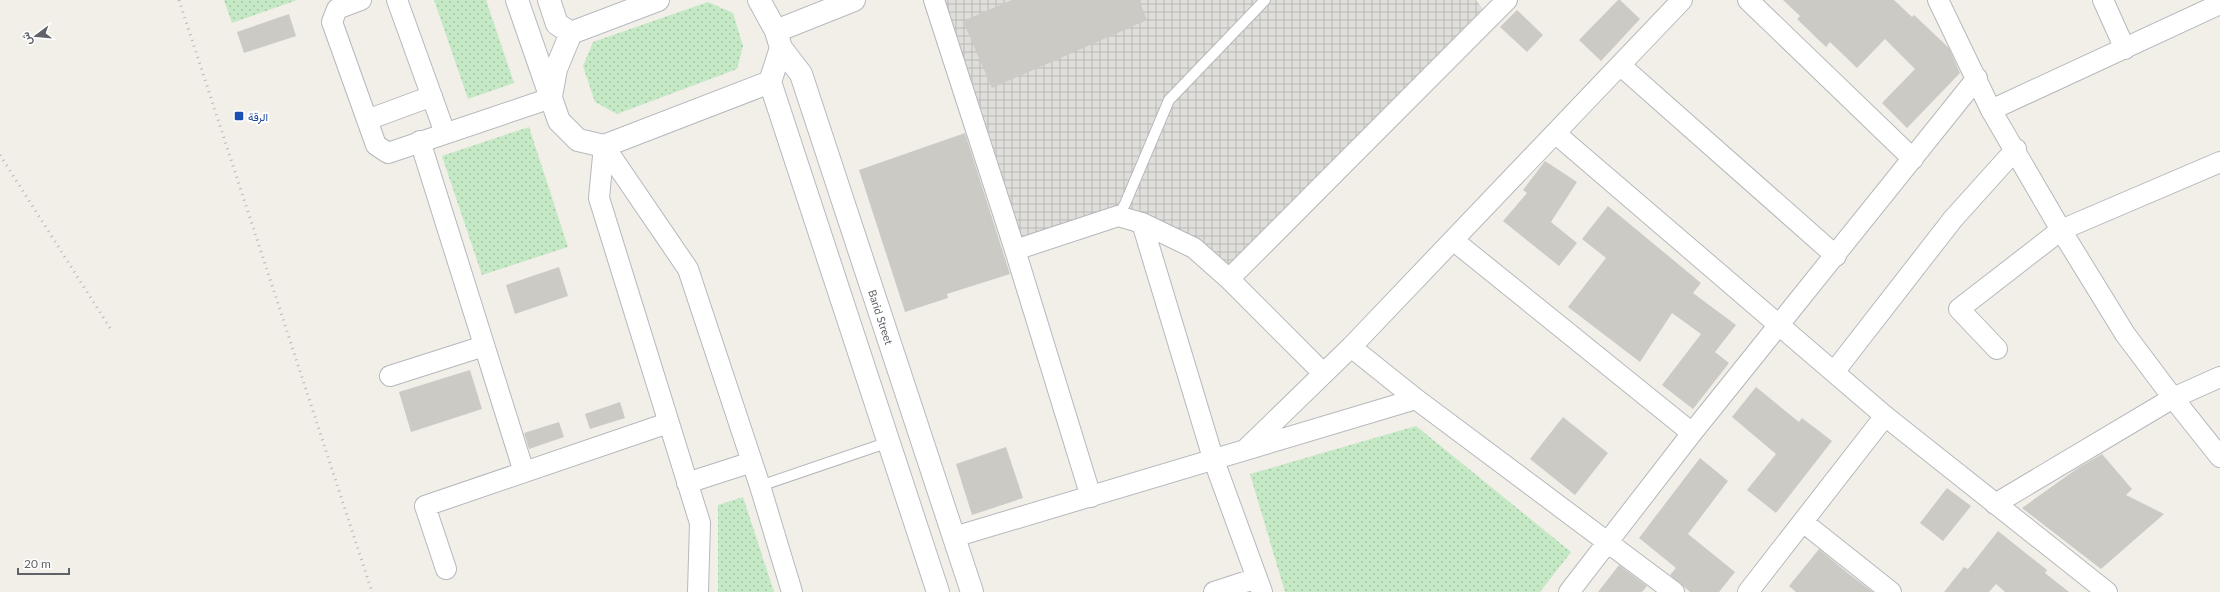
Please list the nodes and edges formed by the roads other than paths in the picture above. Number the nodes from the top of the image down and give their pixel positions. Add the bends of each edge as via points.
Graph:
1 (361, 0) edge
2 (397, 0) edge
3 (517, 0) edge
4 (549, 0) edge
5 (658, 0) edge
6 (854, 0) edge
7 (934, 0) edge
8 (1264, 0) edge
9 (1507, 0) edge
10 (1682, 0) edge
11 (1748, 0) edge
12 (1938, 0) edge
13 (2103, 0) edge
14 (764, 1) edge
15 (2220, 4) edge
16 (571, 33) junction
17 (778, 39) junction
18 (2125, 49) junction
19 (1620, 65) junction
20 (1977, 78) junction
21 (770, 82) junction
22 (432, 96) junction
23 (551, 98) junction
24 (1991, 110) junction
25 (367, 120) junction
26 (445, 133) junction
27 (1555, 133) junction
28 (420, 141) junction
29 (604, 146) junction
30 (2016, 149) junction
31 (1913, 158) junction
32 (2220, 162) edge
33 (1118, 216) junction
34 (1142, 223) junction
35 (2061, 230) junction
36 (1453, 240) junction
37 (1015, 250) junction
38 (1836, 256) junction
39 (1229, 279) junction
40 (1778, 324) junction
41 (484, 346) junction
42 (1351, 347) junction
43 (1998, 350) dead end
44 (1834, 372) junction
45 (1323, 373) junction
46 (390, 376) dead end
47 (2220, 377) edge
48 (2172, 398) junction
49 (1416, 399) junction
50 (1885, 416) junction
51 (668, 423) junction
52 (1692, 433) junction
53 (889, 442) junction
54 (1245, 450) junction
55 (1213, 458) junction
56 (2220, 458) edge
57 (752, 462) junction
58 (524, 472) junction
59 (687, 483) junction
60 (760, 486) junction
61 (1091, 497) junction
62 (1995, 504) junction
63 (1803, 522) junction
64 (954, 537) junction
65 (1609, 542) junction
66 (446, 569) dead end
67 (1259, 585) edge
68 (2099, 589) edge
69 (698, 592) edge
70 (792, 592) edge
71 (938, 592) edge
72 (972, 592) edge
73 (1214, 592) edge
74 (1569, 592) edge
75 (1674, 592) edge
76 (1748, 592) edge
77 (1891, 592) edge

1 - 25 street via 337,9 332,22
2 - 22 street
3 - 23 main road
4 - 16 main road via 557,24
5 - 16 main road
6 - 17 main road
7 - 37 street
8 - 33 lane via 1169,100
9 - 39 street
10 - 19 street
11 - 31 street
12 - 20 street
13 - 18 street
14 - 17 main road, Barid Street
15 - 18 street
16 - 23 main road via 556,68
17 - 21 main road
17 - 64 main road, Barid Street via 801,74
18 - 24 street
19 - 27 street
19 - 38 street
20 - 24 street
20 - 31 street
21 - 29 main road
21 - 53 main road
22 - 25 street
22 - 26 street
23 - 26 street
23 - 29 main road via 559,121 578,140
24 - 30 street
25 - 28 street via 376,145 388,153
26 - 28 street
27 - 36 street
27 - 40 street
28 - 41 street
29 - 51 street via 599,198
29 - 57 street via 688,269
30 - 35 street
30 - 44 street via 1953,220
31 - 38 street
32 - 35 street
33 - 34 street
33 - 37 street
34 - 39 street via 1194,248
34 - 55 street
35 - 43 street via 1959,309
35 - 48 street via 2125,334
36 - 42 street
36 - 52 street
37 - 61 street
38 - 40 street
39 - 45 street
40 - 44 street
40 - 52 street
41 - 46 street
41 - 58 street
42 - 45 street
42 - 49 street
44 - 50 street
45 - 54 street
47 - 48 street
48 - 56 street
48 - 62 street
49 - 54 street
49 - 65 street
50 - 62 street
50 - 63 street
51 - 58 street
51 - 59 street
52 - 65 street
53 - 60 lane
53 - 71 main road
54 - 55 street
55 - 61 street
55 - 67 street
57 - 59 street
57 - 60 street
58 - 66 street via 425,506
59 - 69 street via 700,523
60 - 70 street
61 - 64 street
62 - 68 street
63 - 76 street
63 - 77 street
64 - 72 main road, Barid Street
65 - 74 street
65 - 75 street
67 - 73 street

